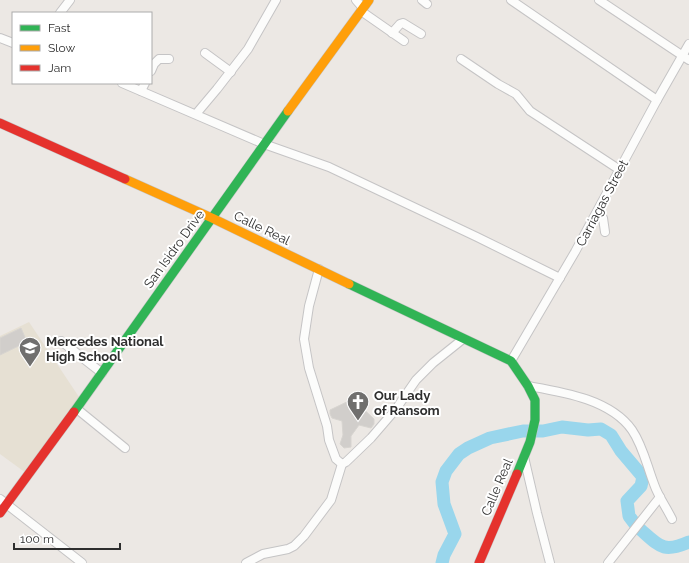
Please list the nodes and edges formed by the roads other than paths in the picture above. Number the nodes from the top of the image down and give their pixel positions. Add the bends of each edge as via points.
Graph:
1 (70, 0) edge
2 (276, 0) edge
3 (356, 0) edge
4 (369, 0) edge
5 (511, 0) edge
6 (599, 0) edge
7 (362, 10) junction
8 (61, 12) edge
9 (392, 33) junction
10 (420, 34) dead end
11 (0, 38) edge
12 (404, 41) dead end
13 (12, 43) edge
14 (689, 44) edge
15 (205, 53) dead end
16 (682, 55) junction
17 (169, 59) dead end
18 (461, 59) dead end
19 (689, 60) edge
20 (152, 69) edge
21 (231, 72) junction
22 (124, 84) edge
23 (144, 84) edge
24 (141, 91) junction
25 (658, 100) junction
26 (196, 114) junction
27 (0, 123) edge
28 (264, 144) junction
29 (620, 170) junction
30 (596, 214) junction
31 (212, 218) junction
32 (605, 232) dead end
33 (319, 269) junction
34 (560, 278) junction
35 (463, 339) junction
36 (61, 341) dead end
37 (511, 361) junction
38 (102, 373) junction
39 (528, 386) junction
40 (77, 409) junction
41 (124, 448) dead end
42 (524, 457) junction
43 (342, 464) junction
44 (660, 497) junction
45 (4, 502) edge
46 (0, 513) edge
47 (672, 519) dead end
48 (82, 563) edge
49 (246, 563) edge
50 (480, 563) edge
51 (550, 563) edge
52 (608, 563) edge

1 - 8 street
2 - 21 street via 248,49
3 - 7 street
4 - 7 street, San Isidro Drive
5 - 25 street
6 - 16 street
7 - 9 street
7 - 28 street, San Isidro Drive
9 - 10 street via 403,23
9 - 12 street
11 - 13 street
14 - 16 street, Carriagas Street
15 - 21 street
16 - 19 street
16 - 25 street, Carriagas Street
17 - 20 street via 159,59
18 - 29 street via 516,94 530,111
21 - 26 street
22 - 24 street
23 - 24 street
24 - 26 street
25 - 29 street, Carriagas Street
26 - 28 street
27 - 31 street, Calle Real
28 - 31 street, San Isidro Drive
28 - 34 street via 329,167
29 - 30 street, Carriagas Street
30 - 32 street via 604,218
30 - 34 street, Carriagas Street
31 - 33 street, Calle Real
31 - 38 street, San Isidro Drive
33 - 35 street, Calle Real
33 - 43 street via 309,306 304,339 309,368 329,440 336,459
34 - 37 street, Carriagas Street
35 - 37 street, Calle Real
35 - 43 street via 416,380 371,438
36 - 38 street
37 - 39 street, Calle Real
38 - 40 street, San Isidro Drive
39 - 42 street, Calle Real via 534,400 535,420
39 - 44 street via 561,391 603,406 625,422 640,445
40 - 41 street
40 - 45 street, San Isidro Drive
42 - 50 street, Calle Real
42 - 51 street
43 - 49 street via 331,500 304,536 288,549 263,554
44 - 47 street
44 - 52 street
45 - 46 street, San Isidro Drive
45 - 48 street

